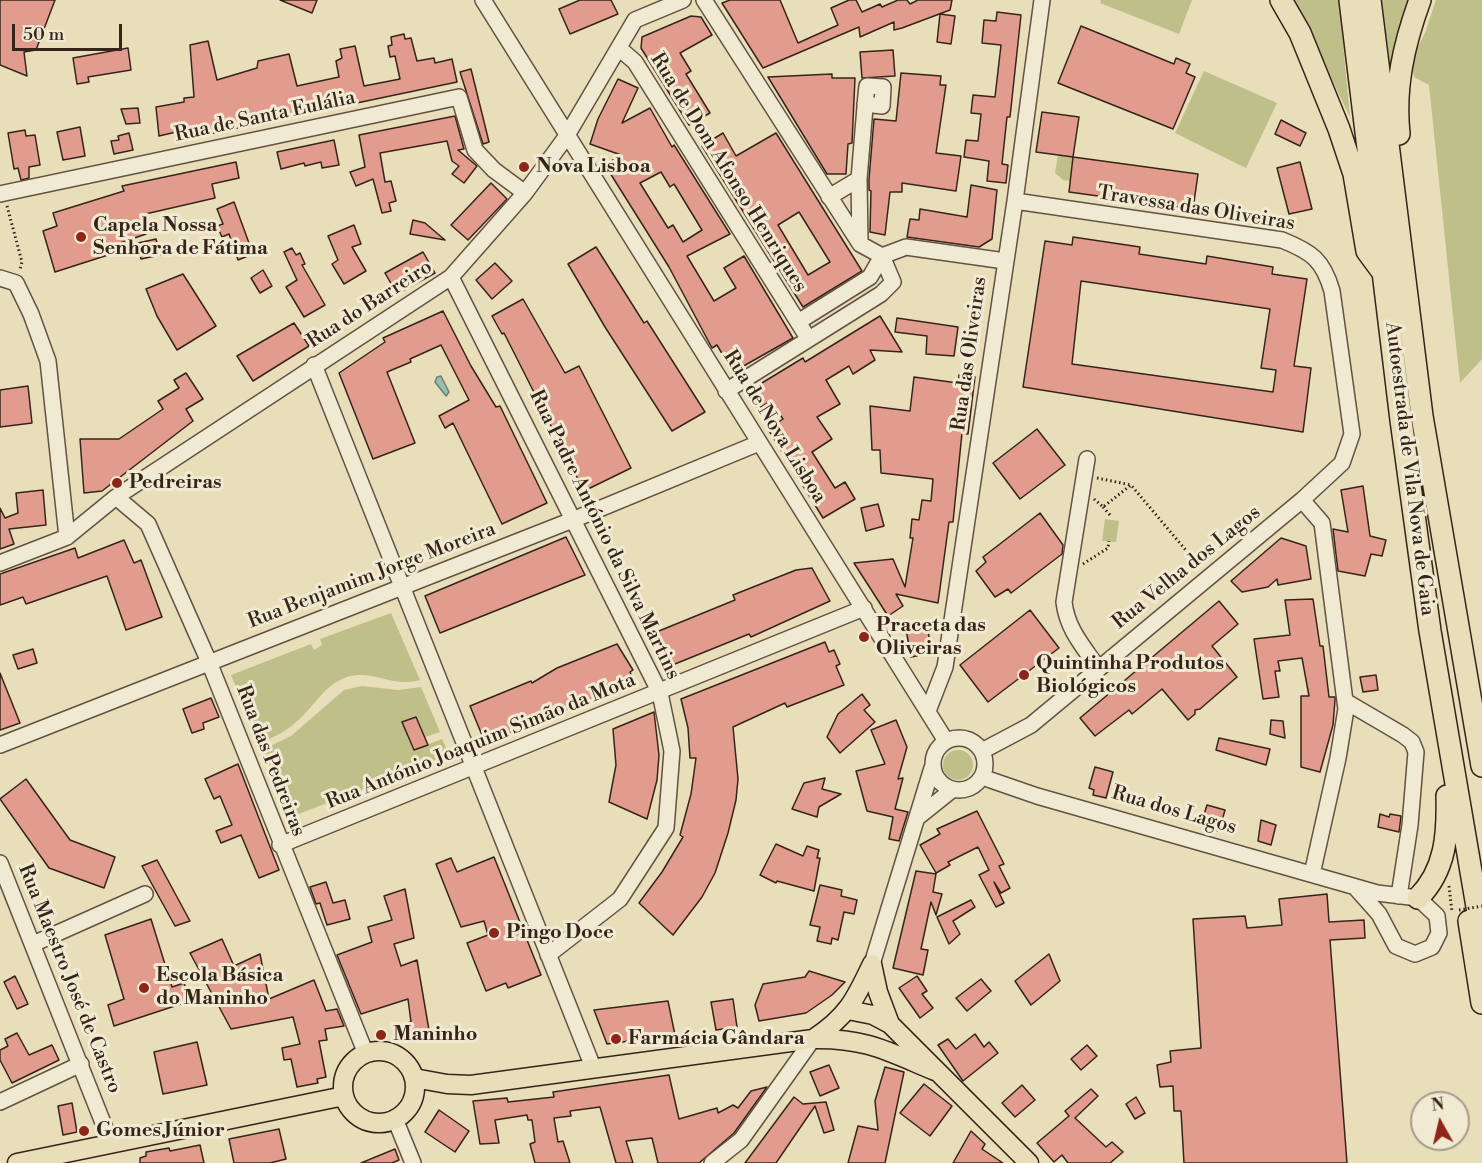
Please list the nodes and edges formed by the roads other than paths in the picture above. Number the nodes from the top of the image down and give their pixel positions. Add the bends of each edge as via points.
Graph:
1 (483, 0) edge
2 (683, 0) edge
3 (704, 0) edge
4 (1042, 0) edge
5 (1281, 0) edge
6 (1350, 0) edge
7 (1370, 0) edge
8 (1420, 0) edge
9 (620, 48) junction
10 (865, 104) dead end
11 (566, 137) junction
12 (859, 179) junction
13 (525, 193) junction
14 (2, 194) edge
15 (829, 197) junction
16 (1015, 201) junction
17 (1398, 236) junction
18 (860, 244) junction
19 (882, 256) junction
20 (1005, 261) junction
21 (1384, 275) junction
22 (452, 277) junction
23 (870, 277) junction
24 (0, 278) edge
25 (881, 294) junction
26 (798, 322) junction
27 (808, 338) junction
28 (314, 365) junction
29 (726, 390) junction
30 (759, 443) junction
31 (1087, 459) dead end
32 (116, 497) junction
33 (1302, 500) junction
34 (575, 519) junction
35 (67, 537) junction
36 (0, 563) edge
37 (402, 587) junction
38 (864, 608) junction
39 (1430, 631) junction
40 (209, 663) junction
41 (1098, 668) junction
42 (660, 693) junction
43 (1345, 700) junction
44 (928, 711) junction
45 (946, 741) junction
46 (0, 745) edge
47 (982, 751) junction
48 (476, 766) junction
49 (1482, 766) edge
50 (932, 768) junction
51 (982, 777) junction
52 (952, 790) junction
53 (1447, 792) junction
54 (917, 818) junction
55 (280, 845) junction
56 (0, 863) edge
57 (1312, 874) junction
58 (1355, 887) junction
59 (145, 894) dead end
60 (1409, 897) junction
61 (1482, 936) edge
62 (33, 944) junction
63 (548, 955) junction
64 (872, 964) junction
65 (1482, 1003) edge
66 (848, 1010) junction
67 (890, 1024) junction
68 (813, 1039) junction
69 (868, 1043) junction
70 (366, 1054) junction
71 (81, 1064) junction
72 (593, 1067) junction
73 (935, 1071) junction
74 (414, 1078) junction
75 (344, 1096) junction
76 (0, 1102) edge
77 (395, 1119) junction
78 (111, 1143) junction
79 (17, 1163) edge
80 (412, 1163) edge
81 (712, 1163) edge
82 (1029, 1163) edge

1 - 11 street, Rua de Nova Lisboa
2 - 9 street, Rua do Barreiro via 635,20
3 - 15 street
4 - 16 street, Rua das Oliveiras
5 - 21 highway via 1300,33 1339,129 1354,174 1367,251
6 - 21 highway, Autoestrada de Vila Nova de Gaia
7 - 17 highway, Autoestrada de Vila Nova de Gaia
8 - 17 highway via 1402,57 1396,106 1407,223
9 - 11 street, Rua do Barreiro
9 - 26 street, Rua de Dom Afonso Henriques via 634,62
10 - 12 street
11 - 13 street, Rua do Barreiro
11 - 29 street, Rua de Nova Lisboa
12 - 15 street
12 - 18 street
13 - 14 street, Rua de Santa Eulália via 475,150 459,97
13 - 22 street, Rua do Barreiro
15 - 18 street
16 - 20 street, Rua das Oliveiras
16 - 33 street, Travessa das Oliveiras via 1282,240 1307,249 1326,270 1332,291 1352,434 1342,463
17 - 49 highway, Autoestrada de Vila Nova de Gaia via 1422,416
18 - 19 street
19 - 20 street via 906,247
19 - 23 street
19 - 25 street via 893,282
20 - 44 street, Rua das Oliveiras via 945,667
21 - 39 highway, Autoestrada de Vila Nova de Gaia
22 - 28 street, Rua do Barreiro
22 - 34 street, Rua Padre António da Silva Martins
23 - 25 street
23 - 26 street
24 - 35 street via 16,283 32,314 48,361
25 - 27 street
26 - 27 street, Rua de Dom Afonso Henriques
27 - 29 street
28 - 32 street, Rua do Barreiro
28 - 37 street
29 - 30 street, Rua de Nova Lisboa
30 - 34 street, Rua Benjamim Jorge Moreira
30 - 38 street, Rua de Nova Lisboa
31 - 41 street via 1064,603 1066,621
32 - 35 street, Rua do Barreiro
32 - 40 street, Rua das Pedreiras via 148,524
33 - 41 street, Rua Velha dos Lagos
33 - 43 street via 1322,523
34 - 37 street, Rua Benjamim Jorge Moreira
34 - 42 street, Rua Padre António da Silva Martins
35 - 36 street, Rua do Barreiro
37 - 40 street, Rua Benjamim Jorge Moreira
37 - 48 street
38 - 42 street, Rua António Joaquim Simão da Mota
38 - 44 street, Rua de Nova Lisboa
39 - 53 highway via 1425,646
39 - 61 highway, Autoestrada de Vila Nova de Gaia
40 - 46 street, Rua Benjamim Jorge Moreira
40 - 55 street, Rua das Pedreiras
41 - 47 street, Rua Velha dos Lagos via 1031,725
42 - 48 street, Rua António Joaquim Simão da Mota
42 - 63 street, Rua Padre António da Silva Martins via 672,751 666,828 620,899
43 - 57 street via 1338,758
43 - 60 street via 1403,735 1416,752
44 - 45 street, Rua de Nova Lisboa
45 - 47 street via 965,738
45 - 50 street via 937,748
47 - 51 street
48 - 55 street, Rua António Joaquim Simão da Mota
48 - 63 street
50 - 52 street via 942,786
50 - 54 street
51 - 52 street via 972,787
51 - 57 street, Rua dos Lagos
52 - 54 street
53 - 60 highway via 1448,829 1442,861 1431,886
53 - 65 highway
54 - 64 street
55 - 70 street, Rua das Pedreiras
56 - 62 street, Rua Maestro José de Castro
57 - 58 street, Rua dos Lagos
58 - 60 street, Rua dos Lagos
58 - 60 street via 1379,914 1396,946 1415,954 1431,947 1439,933 1437,916
59 - 62 street
62 - 71 street, Rua Maestro José de Castro
63 - 72 street
64 - 66 main road
64 - 67 main road
66 - 67 main road via 873,1015
66 - 68 main road
66 - 69 main road via 854,1027
67 - 73 main road
68 - 69 main road
68 - 72 main road
68 - 81 street via 741,1140
69 - 73 main road
70 - 74 main road via 380,1051 396,1055
70 - 75 main road via 356,1059 345,1074
71 - 76 street
71 - 78 street, Rua Maestro José de Castro
72 - 74 main road via 471,1085
73 - 82 main road
74 - 77 main road via 412,1103
75 - 77 main road via 350,1109 368,1121
75 - 78 main road
77 - 80 street
78 - 79 main road

